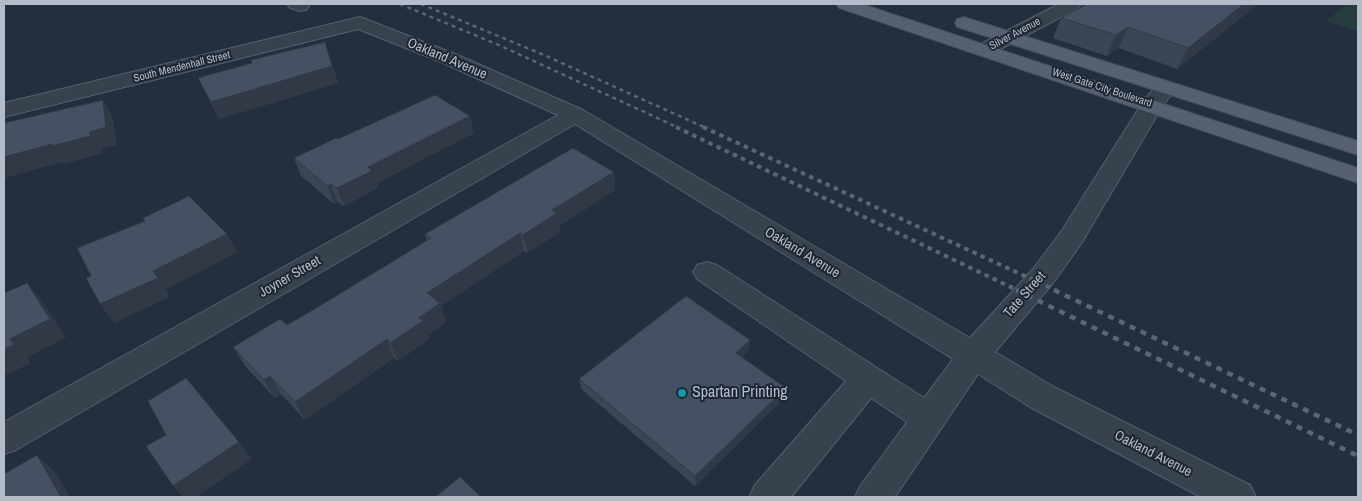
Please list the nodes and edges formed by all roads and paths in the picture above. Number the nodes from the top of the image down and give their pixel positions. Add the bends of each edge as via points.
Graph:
1 (845, 4) edge
2 (1072, 4) edge
3 (946, 18) dead end
4 (360, 23) joint
5 (1009, 37) junction
6 (984, 50) junction
7 (1159, 96) junction
8 (4, 110) edge
9 (575, 115) junction
10 (1358, 148) edge
11 (1358, 176) edge
12 (707, 272) dead end
13 (973, 356) junction
14 (868, 379) junction
15 (929, 419) junction
16 (4, 439) edge
17 (768, 497) edge
18 (874, 497) edge
19 (1237, 497) edge

1 - 6 main road, West Gate City Boulevard
2 - 5 street, Silver Avenue
3 - 5 main road, West Gate City Boulevard
4 - 8 street, South Mendenhall Street
4 - 9 street, Oakland Avenue
5 - 6 street, Silver Avenue
5 - 7 main road, West Gate City Boulevard
6 - 7 main road, West Gate City Boulevard
7 - 10 main road, West Gate City Boulevard
7 - 11 main road, West Gate City Boulevard
7 - 13 street, Tate Street via 1071,238 1043,276
9 - 13 street, Oakland Avenue
9 - 16 street, Joyner Street
12 - 14 street
13 - 15 street, Tate Street
13 - 19 street, Oakland Avenue via 1042,397
14 - 15 street
14 - 17 street
15 - 18 street, Tate Street

